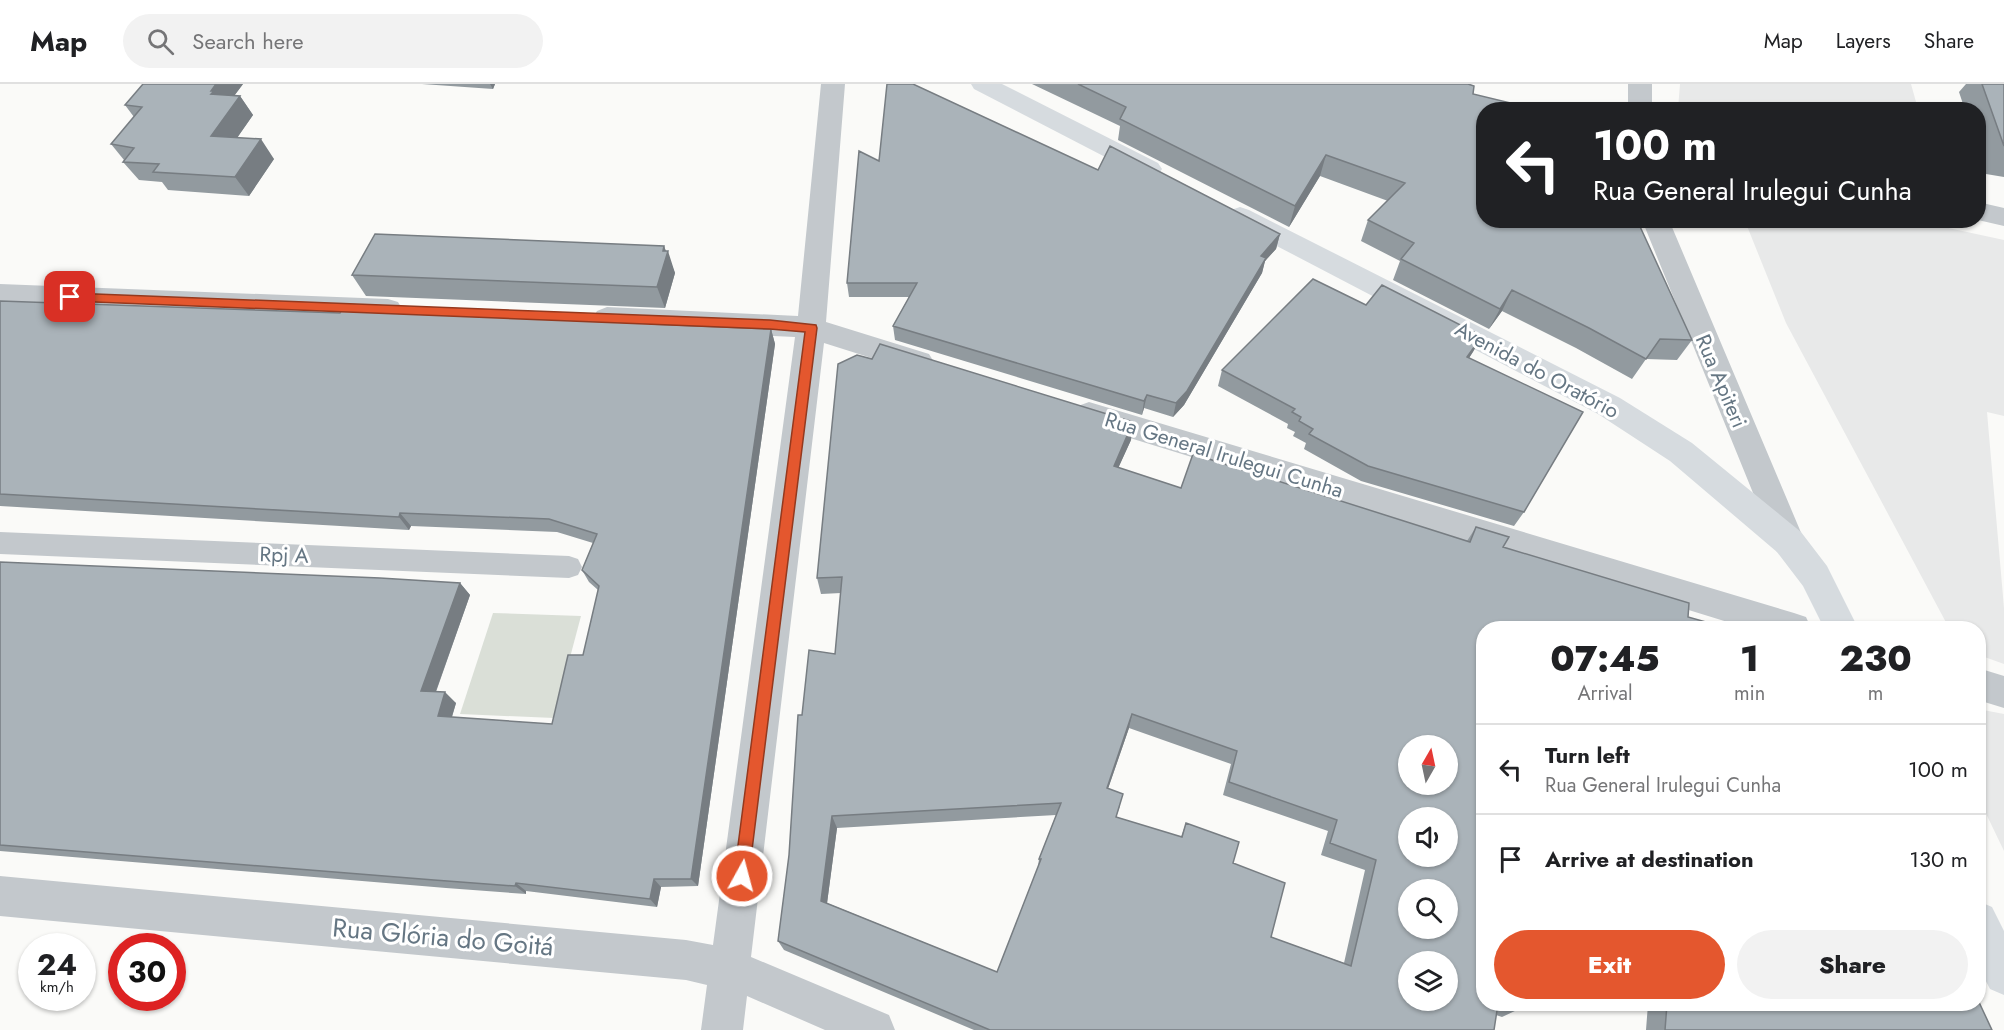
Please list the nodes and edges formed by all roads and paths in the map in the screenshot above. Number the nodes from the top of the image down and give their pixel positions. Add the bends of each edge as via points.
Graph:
1 (833, 84) edge
2 (983, 84) edge
3 (1640, 84) edge
4 (1640, 102) edge
5 (1172, 181) edge
6 (1215, 203) edge
7 (1986, 213) edge
8 (2004, 217) edge
9 (1658, 228) edge
10 (0, 294) edge
11 (414, 310) edge
12 (580, 317) edge
13 (811, 328) junction
14 (945, 370) edge
15 (1058, 405) edge
16 (1789, 542) junction
17 (0, 543) edge
18 (569, 567) dead end
19 (1771, 621) edge
20 (1838, 621) edge
21 (1986, 686) edge
22 (2004, 692) edge
23 (0, 896) edge
24 (1986, 938) edge
25 (730, 969) junction
26 (2004, 975) edge
27 (722, 1030) edge
28 (874, 1030) edge

1 - 13 street
2 - 5 main road
3 - 4 street
6 - 16 main road, Avenida do Oratório via 1609,406 1681,452
7 - 8 street
9 - 16 street, Rua Apiteri
10 - 11 street
12 - 13 street
13 - 14 street
13 - 25 street
15 - 19 street, Rua General Irulegui Cunha
16 - 20 main road, Avenida do Oratório via 1815,576
17 - 18 lane, Rpj A
21 - 22 street
23 - 25 street, Rua Glória do Goitá via 686,960
24 - 26 main road
25 - 27 street
25 - 28 street, Rua Glória do Goitá

